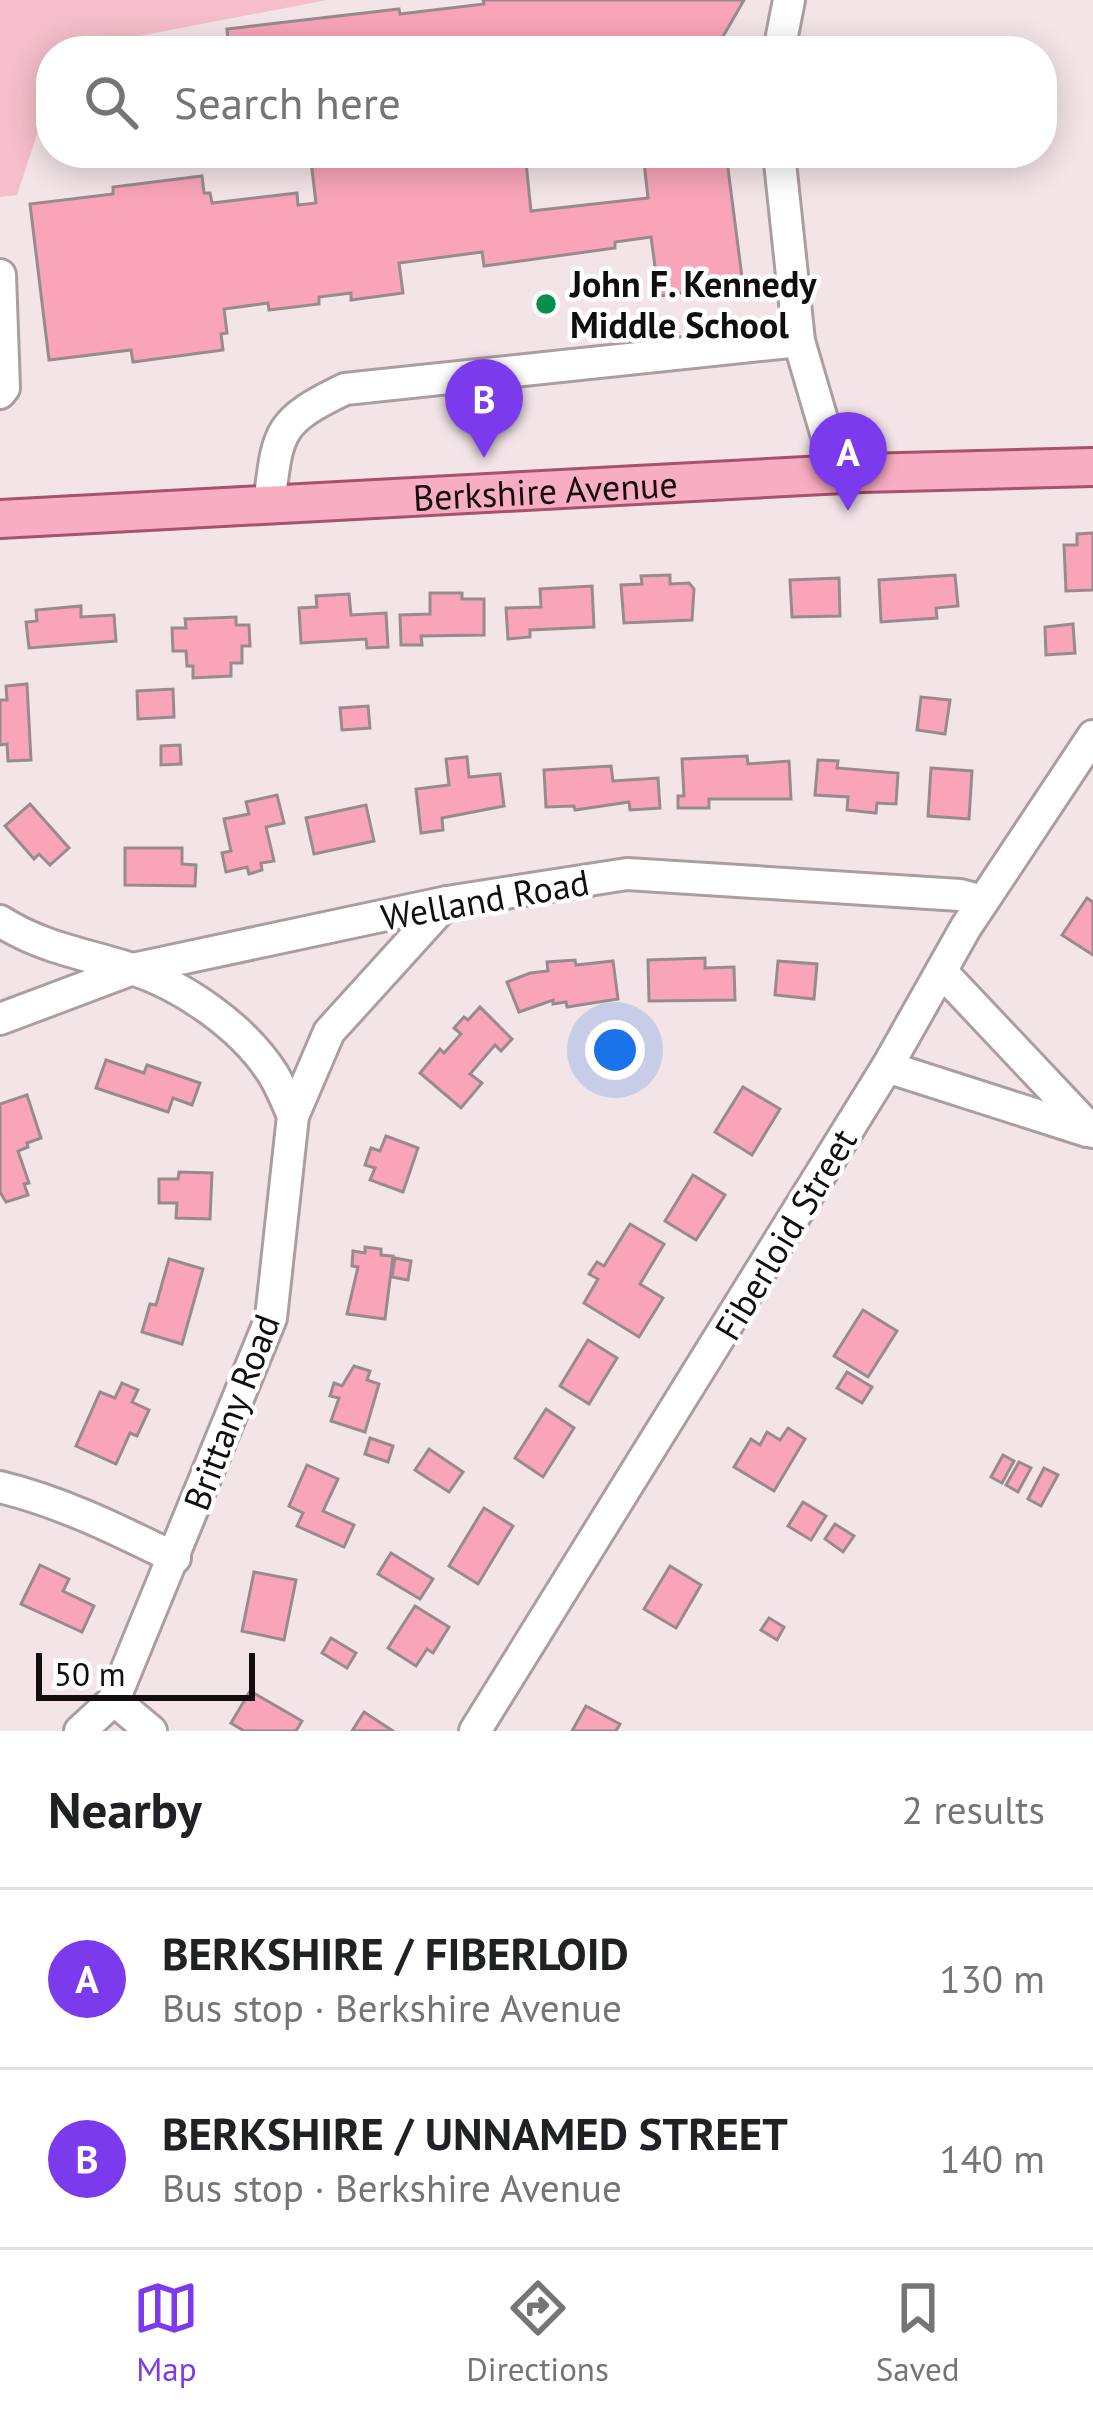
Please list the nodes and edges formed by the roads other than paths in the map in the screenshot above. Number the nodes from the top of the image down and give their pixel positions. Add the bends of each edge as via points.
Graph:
1 (789, 0) edge
2 (782, 36) edge
3 (781, 168) edge
4 (0, 274) edge
5 (1, 330) edge
6 (799, 340) junction
7 (0, 393) edge
8 (1093, 467) edge
9 (838, 474) junction
10 (268, 505) junction
11 (0, 519) edge
12 (1093, 736) edge
13 (983, 901) junction
14 (448, 902) junction
15 (0, 921) edge
16 (134, 970) junction
17 (942, 972) junction
18 (0, 1019) edge
19 (887, 1066) junction
20 (293, 1116) junction
21 (1093, 1132) edge
22 (0, 1487) edge
23 (175, 1558) junction
24 (114, 1700) junction
25 (80, 1731) edge
26 (151, 1731) edge
27 (475, 1731) edge

1 - 2 street
3 - 6 street
4 - 5 street
5 - 7 street
6 - 9 street
6 - 10 street via 345,389 301,410 278,439
8 - 9 main road, Berkshire Avenue
9 - 10 main road, Berkshire Avenue
10 - 11 main road, Berkshire Avenue
12 - 13 street, Fiberloid Street
13 - 14 street, Welland Road via 627,874
13 - 17 street, Fiberloid Street
14 - 16 street, Welland Road
14 - 20 street, Brittany Road via 329,1032
15 - 16 street via 64,952
16 - 18 street, Welland Road
16 - 20 street via 248,1042
17 - 19 street, Fiberloid Street
17 - 21 street
19 - 21 street
19 - 27 street, Fiberloid Street
20 - 23 street, Brittany Road via 271,1318
22 - 23 street via 92,1517
23 - 24 street, Brittany Road
24 - 25 street, Brittany Road
24 - 26 street

